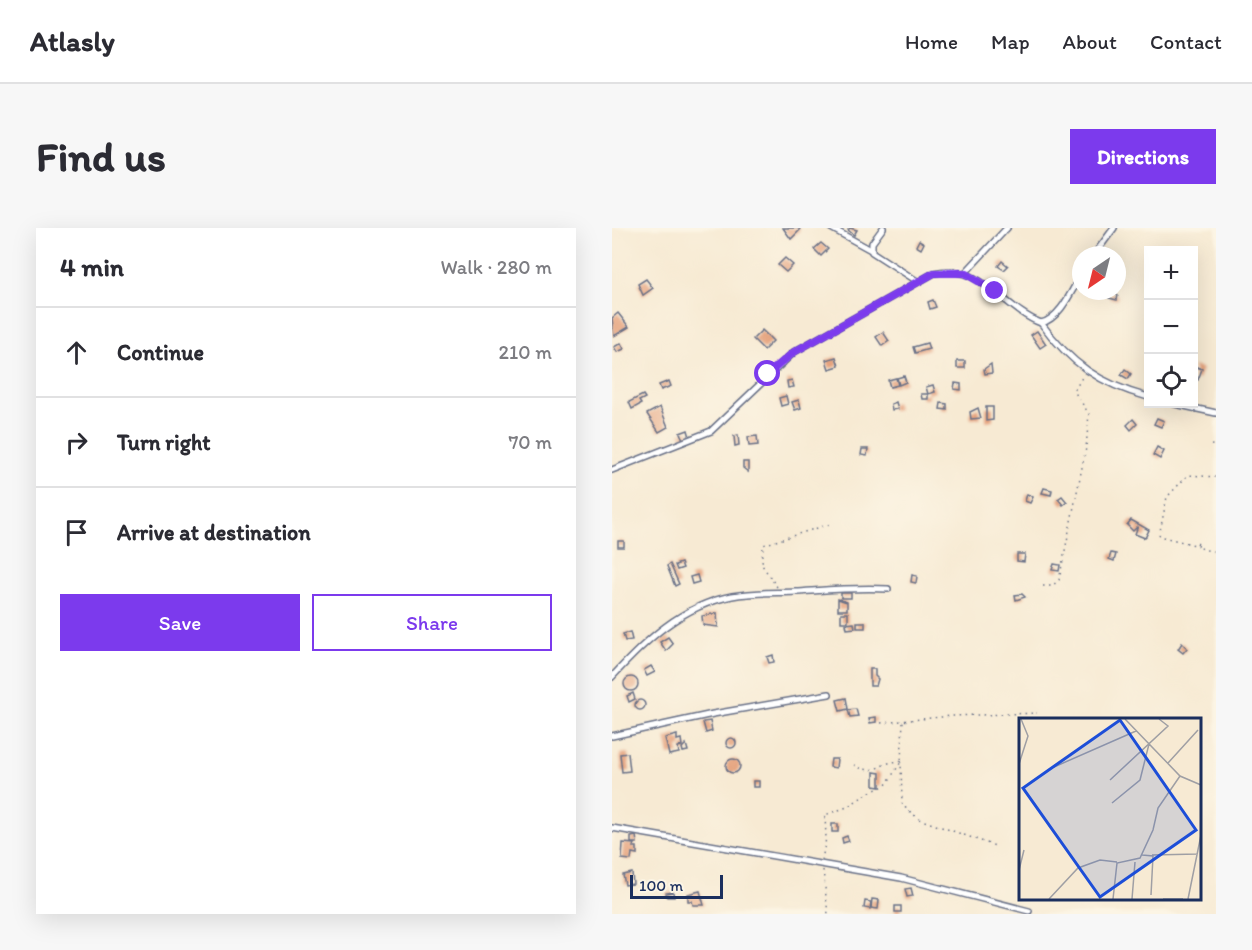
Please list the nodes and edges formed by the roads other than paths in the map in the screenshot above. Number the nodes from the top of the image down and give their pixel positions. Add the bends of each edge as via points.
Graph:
1 (831, 228) edge
2 (883, 228) edge
3 (1007, 228) edge
4 (1114, 228) edge
5 (1101, 246) edge
6 (871, 250) junction
7 (965, 273) junction
8 (917, 280) junction
9 (1072, 288) edge
10 (1041, 323) junction
11 (1144, 395) edge
12 (1191, 408) edge
13 (1216, 414) edge
14 (612, 470) edge
15 (888, 589) dead end
16 (612, 677) edge
17 (829, 694) dead end
18 (612, 736) edge
19 (612, 828) edge
20 (1029, 911) dead end

1 - 6 street
2 - 6 street
3 - 7 street
4 - 5 street
6 - 8 street
7 - 8 street via 943,271
7 - 10 street
8 - 14 street via 794,352 711,431
9 - 10 street via 1057,311
10 - 11 street via 1086,371 1107,384
12 - 13 street
15 - 16 street via 839,588 733,596 703,605 646,640
17 - 18 street
19 - 20 street via 923,883

